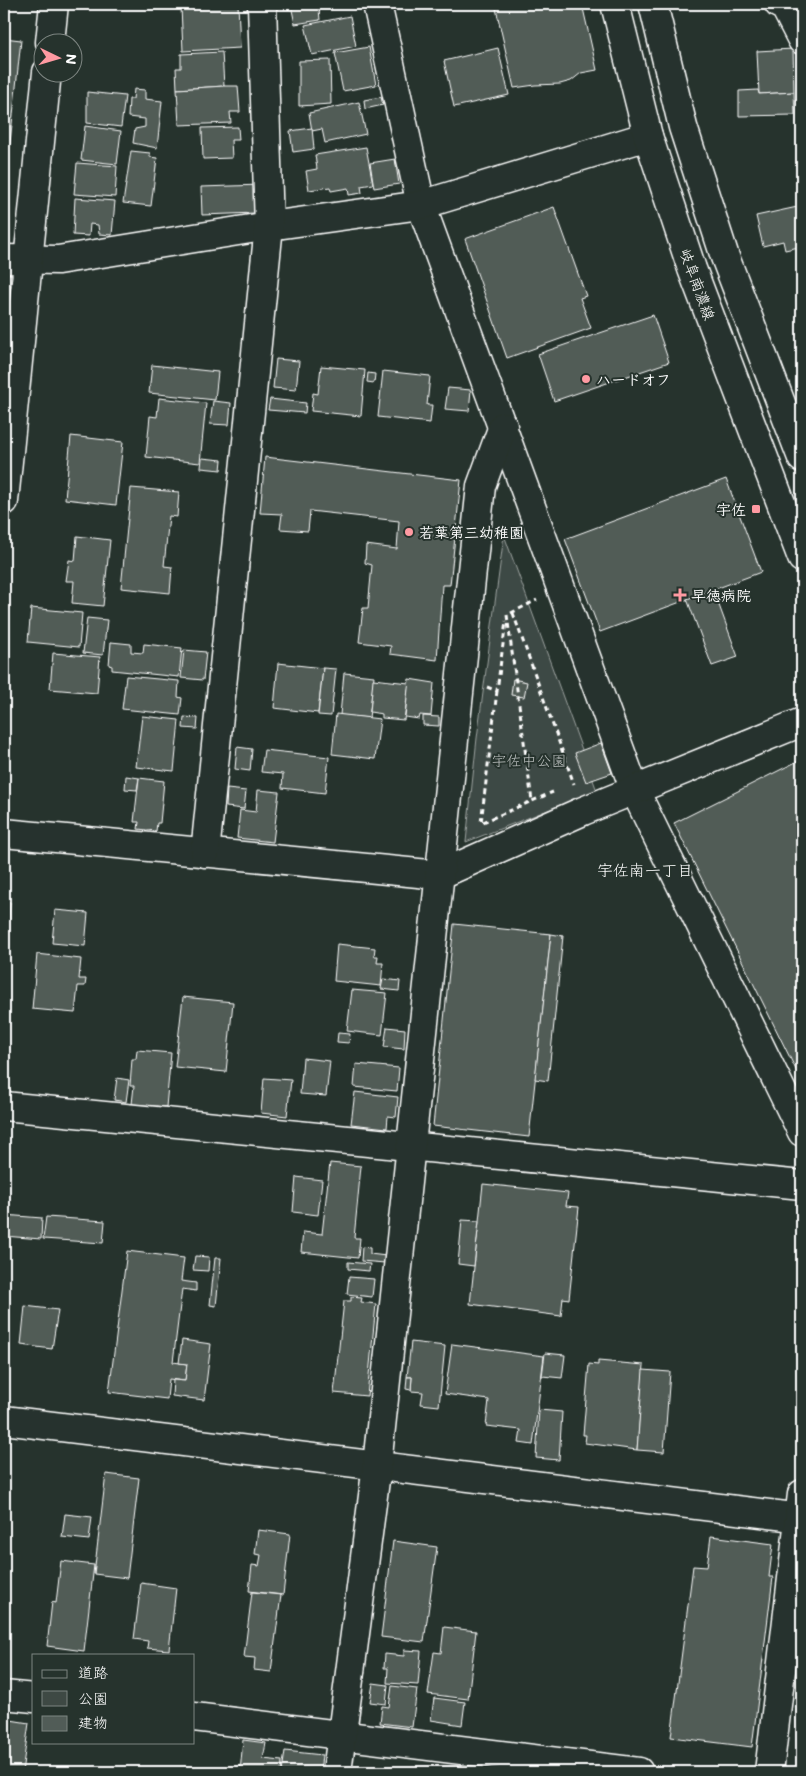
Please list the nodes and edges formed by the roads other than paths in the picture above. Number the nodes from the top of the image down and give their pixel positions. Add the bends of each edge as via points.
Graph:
1 (54, 4) edge
2 (262, 4) edge
3 (377, 4) edge
4 (615, 4) edge
5 (653, 4) edge
6 (784, 5) edge
7 (51, 32) edge
8 (802, 40) edge
9 (45, 82) edge
10 (648, 136) junction
11 (421, 204) junction
12 (269, 226) junction
13 (16, 260) edge
14 (503, 426) junction
15 (802, 458) edge
16 (4, 501) edge
17 (802, 558) edge
18 (802, 722) edge
19 (635, 791) junction
20 (4, 833) edge
21 (204, 853) junction
22 (439, 875) junction
23 (4, 1106) edge
24 (802, 1132) edge
25 (410, 1147) junction
26 (802, 1185) edge
27 (4, 1420) edge
28 (377, 1465) junction
29 (802, 1510) edge
30 (4, 1694) edge
31 (32, 1698) edge
32 (195, 1717) edge
33 (342, 1735) junction
34 (337, 1772) edge
35 (639, 1772) edge
36 (768, 1772) edge

1 - 7 street
2 - 12 street
3 - 11 street
4 - 10 street, 岐阜南濃線
5 - 15 street via 683,127 725,257
6 - 8 street
9 - 13 street
10 - 11 street
10 - 17 street, 岐阜南濃線 via 692,269
11 - 12 street
11 - 14 street
12 - 13 street via 58,260
12 - 21 street
13 - 16 street
14 - 19 street
14 - 22 street via 481,486
18 - 19 street
19 - 22 street
19 - 24 street
20 - 21 street
21 - 22 street
22 - 25 street
23 - 25 street
25 - 26 street
25 - 28 street
27 - 28 street
28 - 29 street
28 - 33 street
29 - 36 street
30 - 31 street
32 - 33 street
33 - 34 street
33 - 35 street

